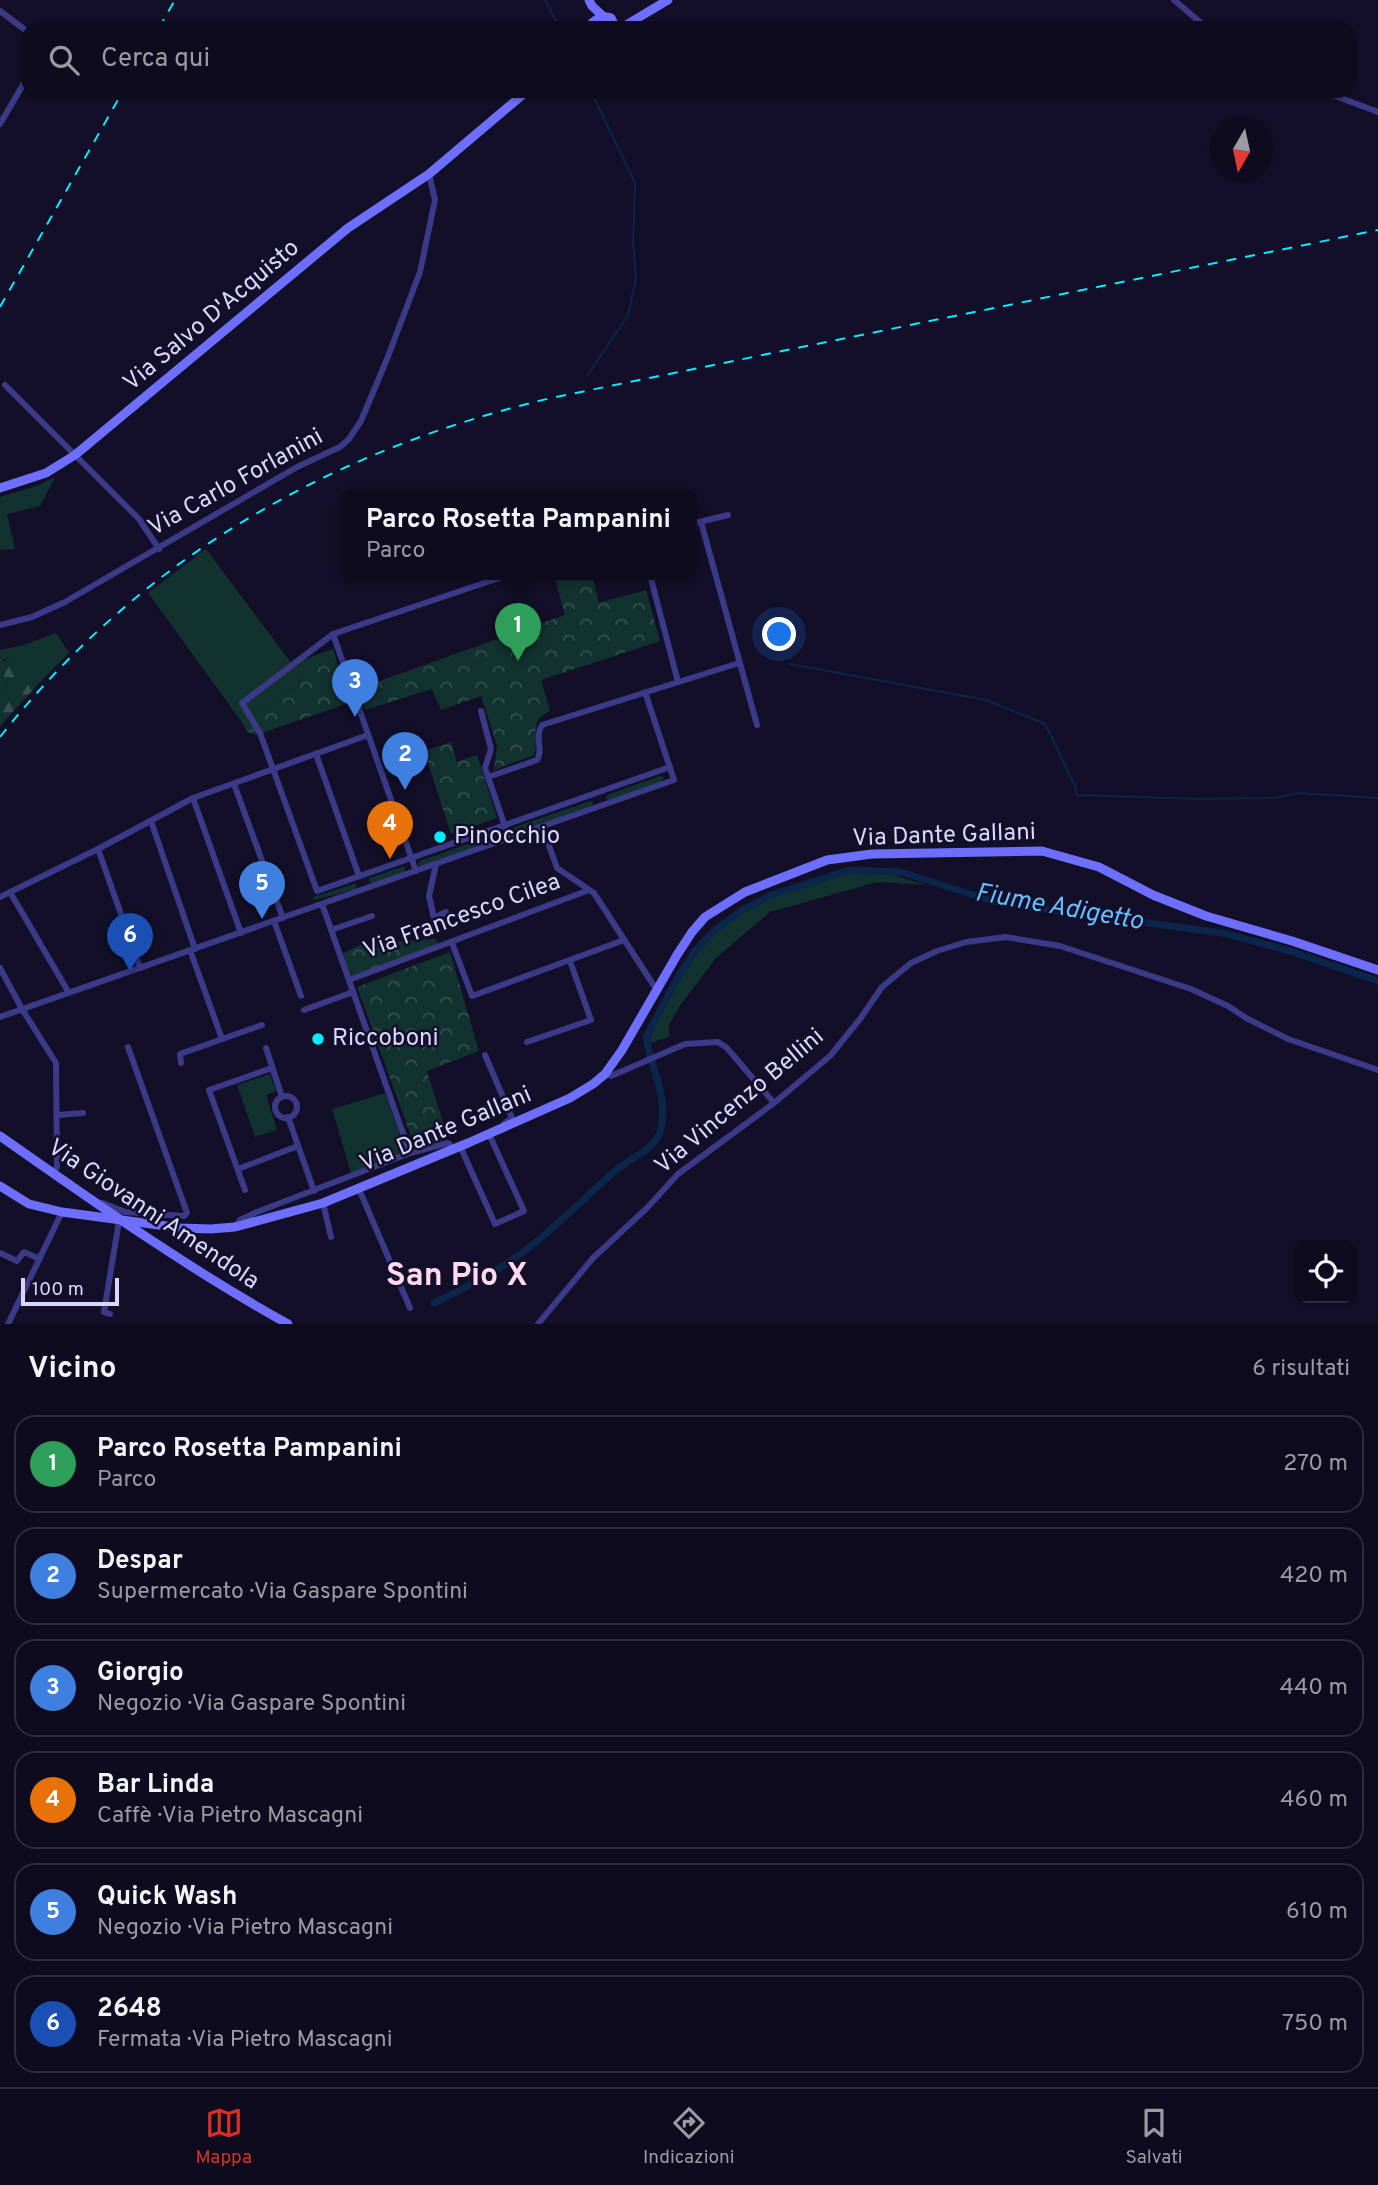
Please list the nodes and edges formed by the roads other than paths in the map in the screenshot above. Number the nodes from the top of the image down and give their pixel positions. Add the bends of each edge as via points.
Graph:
1 (668, 0) edge
2 (1174, 0) edge
3 (590, 3) edge
4 (0, 11) edge
5 (608, 17) junction
6 (636, 19) junction
7 (589, 21) edge
8 (600, 21) edge
9 (612, 21) edge
10 (632, 21) edge
11 (1200, 21) edge
12 (21, 27) edge
13 (21, 88) edge
14 (518, 98) edge
15 (1341, 98) edge
16 (1378, 112) edge
17 (0, 124) edge
18 (429, 174) junction
19 (5, 385) dead end
20 (75, 455) junction
21 (0, 488) edge
22 (728, 515) dead end
23 (701, 522) junction
24 (697, 523) edge
25 (159, 549) junction
26 (493, 580) edge
27 (651, 580) edge
28 (0, 625) edge
29 (333, 634) junction
30 (739, 663) junction
31 (678, 682) junction
32 (645, 692) junction
33 (481, 711) dead end
34 (757, 725) dead end
35 (368, 735) junction
36 (316, 754) junction
37 (670, 768) junction
38 (274, 771) junction
39 (488, 777) junction
40 (234, 784) junction
41 (598, 793) junction
42 (193, 798) junction
43 (602, 805) junction
44 (151, 821) junction
45 (506, 825) junction
46 (542, 826) junction
47 (509, 838) junction
48 (98, 849) junction
49 (412, 858) junction
50 (436, 864) junction
51 (416, 871) junction
52 (362, 875) junction
53 (589, 890) junction
54 (359, 891) junction
55 (10, 892) junction
56 (0, 897) edge
57 (322, 904) junction
58 (446, 912) dead end
59 (372, 915) dead end
60 (283, 918) junction
61 (274, 921) junction
62 (331, 930) junction
63 (241, 933) junction
64 (624, 940) junction
65 (452, 943) junction
66 (193, 949) junction
67 (570, 961) junction
68 (0, 968) edge
69 (140, 968) junction
70 (1378, 970) edge
71 (349, 980) junction
72 (656, 989) junction
73 (354, 992) junction
74 (69, 993) junction
75 (301, 996) dead end
76 (22, 1009) junction
77 (304, 1010) dead end
78 (0, 1017) edge
79 (262, 1025) dead end
80 (222, 1039) junction
81 (527, 1042) dead end
82 (128, 1047) dead end
83 (266, 1048) dead end
84 (485, 1055) dead end
85 (181, 1063) dead end
86 (272, 1068) junction
87 (1378, 1070) edge
88 (605, 1074) junction
89 (282, 1097) junction
90 (774, 1103) junction
91 (83, 1113) dead end
92 (58, 1115) junction
93 (289, 1117) junction
94 (489, 1134) junction
95 (0, 1136) edge
96 (298, 1146) junction
97 (458, 1147) junction
98 (410, 1153) junction
99 (238, 1169) junction
100 (53, 1173) junction
101 (0, 1186) edge
102 (359, 1189) junction
103 (245, 1190) dead end
104 (314, 1191) junction
105 (323, 1203) junction
106 (99, 1205) junction
107 (62, 1212) junction
108 (119, 1221) junction
109 (235, 1227) junction
110 (331, 1237) dead end
111 (0, 1253) edge
112 (40, 1259) junction
113 (411, 1308) dead end
114 (110, 1314) dead end
115 (8, 1324) edge
116 (288, 1324) edge
117 (538, 1324) edge

1 - 6 street
2 - 11 street
3 - 5 street
3 - 7 street
4 - 12 street
5 - 6 street
5 - 8 street
5 - 9 street
6 - 10 street
13 - 17 street
14 - 18 street, Via Salvo D'Acquisto
15 - 16 street
18 - 20 street, Via Salvo D'Acquisto via 348,228
18 - 25 street, Via Carlo Forlanini via 435,200 419,272 354,433 340,447 297,467
19 - 20 street
20 - 21 street, Via Salvo D'Acquisto via 46,474
20 - 25 street via 139,519
22 - 23 street
23 - 24 street
23 - 30 street
25 - 28 street, Via Carlo Forlanini via 65,603
26 - 29 street
27 - 31 street
29 - 35 street
29 - 38 street via 242,703 260,733
30 - 31 street
30 - 34 street
31 - 32 street
32 - 37 street
32 - 39 street via 542,726 537,760
33 - 39 street via 491,749 485,768
35 - 36 street
35 - 49 street
36 - 38 street
36 - 52 street
37 - 41 street
37 - 43 street via 674,780
38 - 40 street
38 - 52 street via 317,891
39 - 45 street
40 - 42 street
40 - 60 street
41 - 43 street
41 - 45 street
42 - 44 street
42 - 63 street
43 - 46 street
44 - 48 street
44 - 66 street
45 - 47 street
45 - 49 street
46 - 47 street
46 - 53 street via 556,868
47 - 50 street
48 - 55 street
48 - 69 street
49 - 51 street
49 - 52 street
50 - 51 street
50 - 58 street via 429,896 434,918
51 - 54 street
52 - 54 street
53 - 64 street
53 - 65 street, Via Francesco Cilea
54 - 57 street
55 - 56 street
55 - 74 street
57 - 60 street
57 - 62 street
59 - 62 street
60 - 61 street
61 - 63 street
61 - 75 street
62 - 71 street
63 - 66 street
64 - 67 street
64 - 72 street
65 - 67 street via 472,996
65 - 71 street, Via Francesco Cilea
66 - 69 street
66 - 80 street
67 - 81 street via 590,1020
68 - 76 street
69 - 74 street
70 - 72 street, Via Dante Gallani via 1206,916 1068,856 1042,851 929,851 827,860 745,892 705,917
71 - 73 street
72 - 88 street, Via Dante Gallani
73 - 77 street
73 - 98 street
74 - 76 street
76 - 78 street
76 - 92 street via 56,1063
79 - 80 street
80 - 85 street via 180,1054
82 - 106 street via 187,1213 125,1212
83 - 86 street
84 - 94 street via 512,1118
86 - 89 street
86 - 99 street via 209,1090
87 - 90 street, Via Vincenzo Bellini via 1288,1039 1191,989 1060,946 1006,937 966,942 911,963 882,987 830,1056
88 - 90 street via 611,1076 685,1044 718,1042
88 - 94 street, Via Dante Gallani via 582,1091
89 - 93 street via 276,1101 276,1112
89 - 93 street via 292,1097 297,1103 295,1114
90 - 117 street, Via Vincenzo Bellini via 678,1174 593,1258
91 - 92 street
92 - 100 street
93 - 96 street
94 - 97 street, Via Dante Gallani
94 - 97 street via 524,1211 495,1224
95 - 100 street, Via Giovanni Amendola
96 - 99 street
96 - 104 street
97 - 98 street via 449,1143
97 - 102 street, Via Dante Gallani
98 - 104 street
99 - 103 street
100 - 106 street, Via Giovanni Amendola
101 - 107 street, Via Dante Gallani via 29,1204
102 - 105 street, Via Dante Gallani
102 - 113 street
104 - 109 street via 257,1212
105 - 109 street, Via Dante Gallani
105 - 110 street
106 - 108 street, Via Giovanni Amendola
107 - 108 street, Via Dante Gallani
107 - 112 street
108 - 109 street, Via Dante Gallani via 181,1228
108 - 114 street via 104,1312
108 - 116 street, Via Giovanni Amendola
111 - 112 street via 17,1261 24,1252
112 - 115 street

